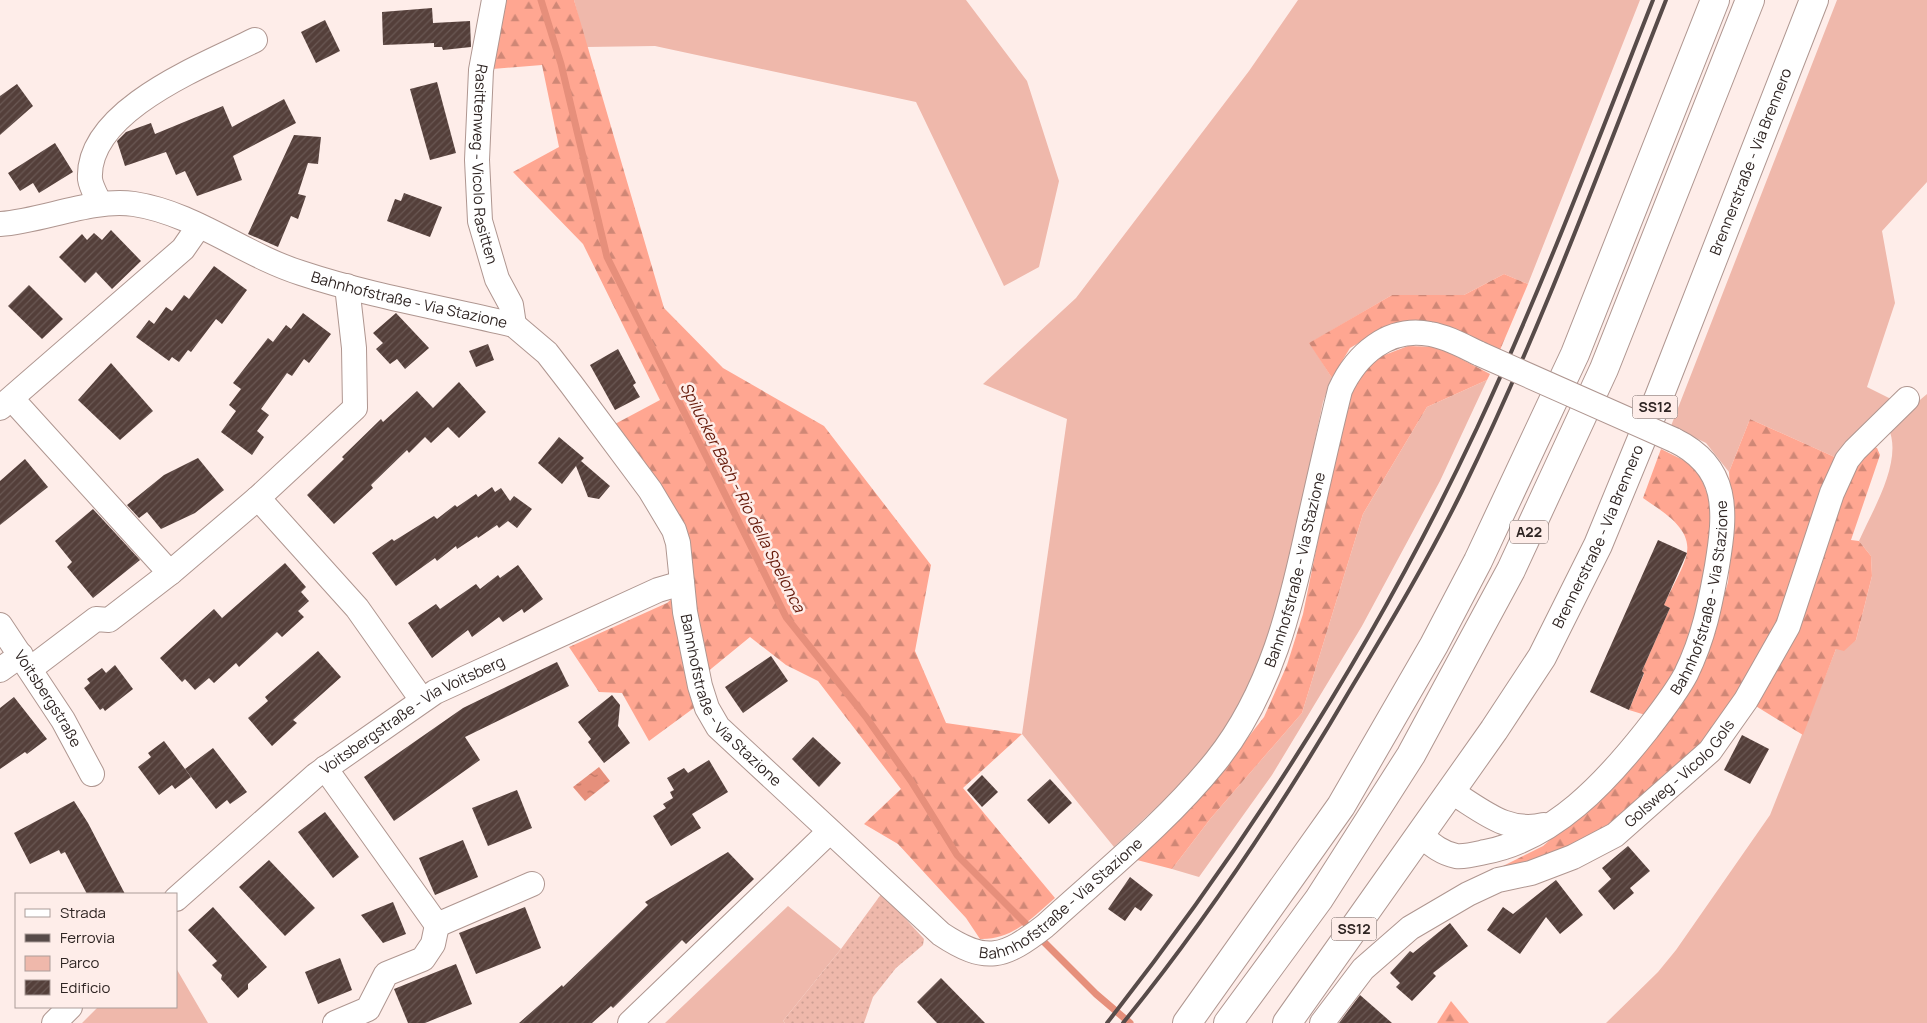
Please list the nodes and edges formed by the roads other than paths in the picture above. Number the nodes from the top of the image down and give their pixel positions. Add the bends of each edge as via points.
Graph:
1 (494, 0) edge
2 (1715, 0) edge
3 (1750, 0) edge
4 (1814, 0) edge
5 (255, 40) dead end
6 (100, 204) junction
7 (0, 224) edge
8 (199, 226) junction
9 (346, 286) junction
10 (514, 326) junction
11 (1907, 399) dead end
12 (6, 403) edge
13 (258, 498) junction
14 (170, 573) junction
15 (682, 583) junction
16 (0, 625) edge
17 (26, 662) junction
18 (0, 670) edge
19 (422, 700) junction
20 (325, 768) junction
21 (92, 774) dead end
22 (1450, 791) junction
23 (1553, 824) junction
24 (829, 832) junction
25 (1420, 835) junction
26 (532, 884) dead end
27 (178, 897) edge
28 (437, 925) junction
29 (69, 1008) edge
30 (1189, 1020) edge
31 (54, 1023) edge
32 (335, 1023) edge
33 (630, 1023) edge
34 (1228, 1023) edge
35 (1287, 1023) edge
36 (1322, 1023) edge

1 - 10 street, Rasittenweg - Vicolo Rasitten via 481,70 477,160 480,221 497,279 511,305
2 - 30 main road, A22 via 1575,354 1478,561 1411,686 1341,806
3 - 34 main road, A22 via 1604,369 1512,570 1411,755 1319,899
4 - 22 main road, Brennerstraße - Via Brennero / SS12 via 1598,546 1542,656
5 - 6 street via 136,103 110,128 95,152 90,180
6 - 7 street, Bahnhofstraße - Via Stazione via 18,223
6 - 8 street, Bahnhofstraße - Via Stazione via 132,203 164,210
8 - 9 street, Bahnhofstraße - Via Stazione via 299,273
8 - 12 street via 183,249
9 - 10 street, Bahnhofstraße - Via Stazione
9 - 13 street via 355,371 355,408
10 - 15 street, Bahnhofstraße - Via Stazione via 547,353 650,490 676,536
11 - 36 street, Golsweg - Vicolo Gols via 1847,460 1832,493 1788,626 1746,700 1710,751 1615,835 1573,857 1490,883 1410,928 1363,969
12 - 14 street
13 - 14 street
13 - 19 street via 357,608
14 - 17 street via 109,620 96,619
15 - 19 street, Voitsbergstraße - Via Voitsberg via 613,610
15 - 24 street, Bahnhofstraße - Via Stazione via 685,612 707,708 718,726
16 - 17 street, Voitsbergstraße
17 - 18 street
17 - 21 street, Voitsbergstraße via 64,720
19 - 20 street, Voitsbergstraße - Via Voitsberg
20 - 27 street, Voitsbergstraße - Via Voitsberg
20 - 28 street
22 - 23 street via 1514,827
22 - 25 main road, Brennerstraße - Via Brennero / SS12
23 - 24 street, Bahnhofstraße - Via Stazione, bridge via 1615,769 1658,716 1685,674 1707,624 1723,527 1718,487 1710,466 1674,440 1430,333 1404,334 1382,341 1362,354 1348,372 1338,399 1293,599 1270,668 1246,716 1217,760 1191,790 1045,926 1006,952 989,954 960,947 930,924
23 - 25 street, Bahnhofstraße - Via Stazione via 1497,850 1458,856 1442,852
24 - 33 street
25 - 35 main road, Brennerstraße - Via Brennero / SS12
26 - 28 street
28 - 32 street via 433,944 423,959 386,974 368,1009
29 - 31 street

